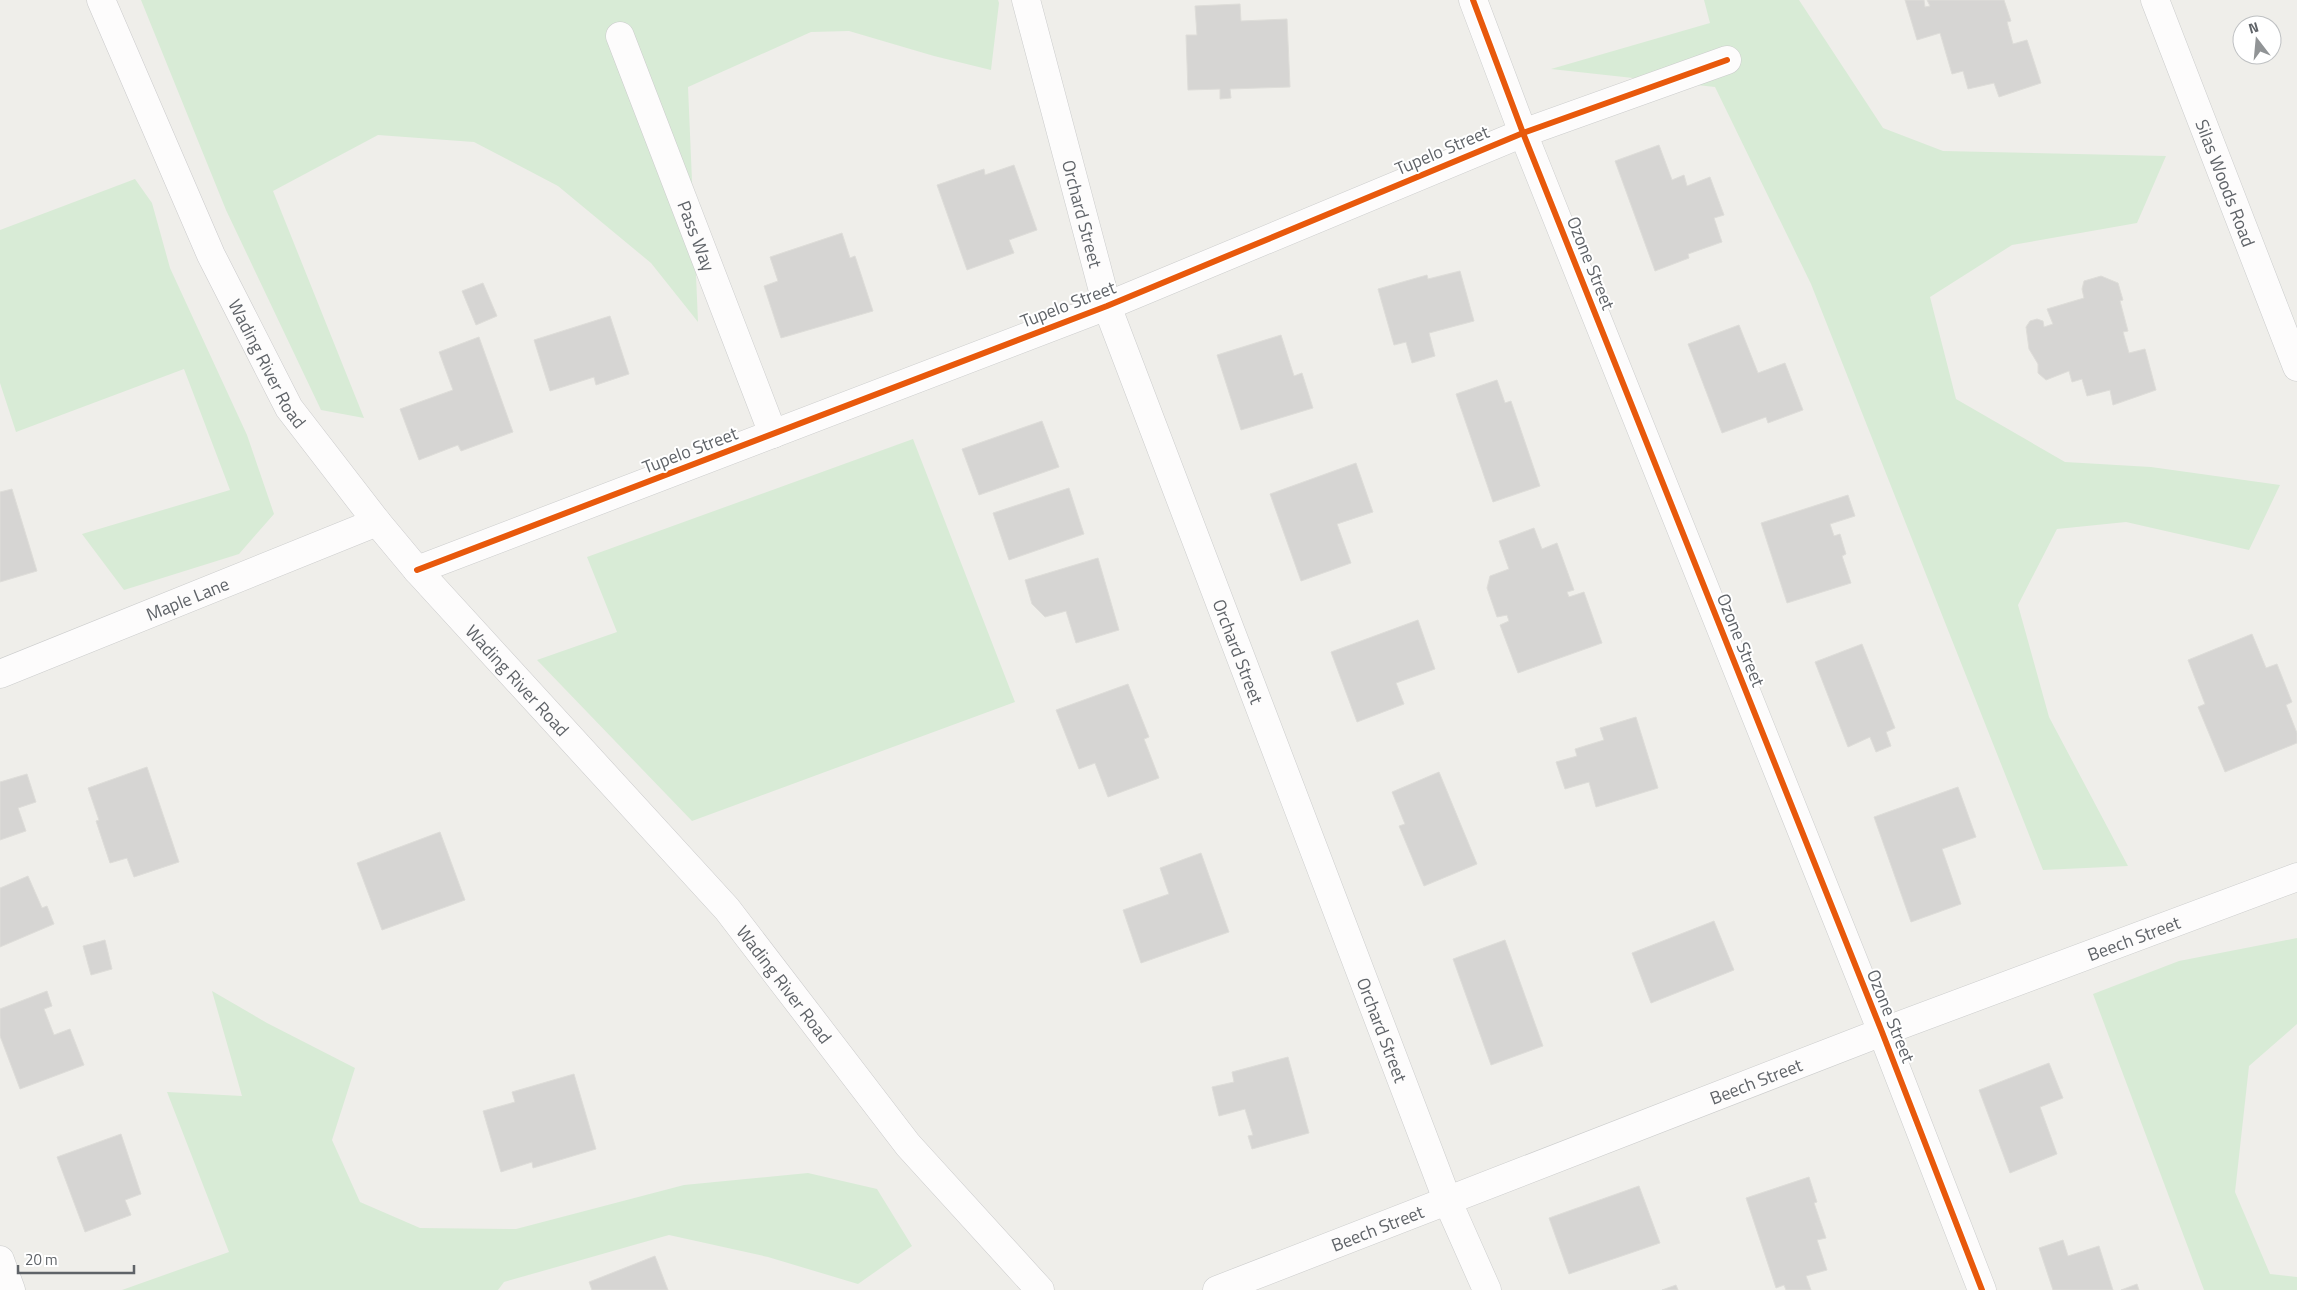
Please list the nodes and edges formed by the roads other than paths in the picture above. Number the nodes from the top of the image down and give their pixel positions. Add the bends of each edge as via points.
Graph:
1 (101, 0) edge
2 (1026, 0) edge
3 (1473, 0) edge
4 (2155, 0) edge
5 (620, 36) dead end
6 (1727, 60) dead end
7 (1523, 133) junction
8 (1107, 306) junction
9 (2297, 367) edge
10 (773, 434) junction
11 (376, 522) junction
12 (417, 570) junction
13 (0, 674) edge
14 (2297, 877) edge
15 (1882, 1032) junction
16 (1448, 1202) junction
17 (0, 1260) edge
18 (11, 1290) edge
19 (1040, 1290) edge
20 (1217, 1290) edge
21 (1486, 1290) edge
22 (1982, 1290) edge

1 - 11 street, Wading River Road via 211,255 289,408
2 - 8 street, Orchard Street
3 - 7 street, Ozone Street
4 - 9 street, Silas Woods Road
5 - 10 street, Pass Way
6 - 7 street, Tupelo Street
7 - 8 street, Tupelo Street
7 - 15 street, Ozone Street
8 - 10 street, Tupelo Street
8 - 16 street, Orchard Street
10 - 12 street, Tupelo Street
11 - 12 street, Wading River Road
11 - 13 street, Maple Lane
12 - 19 street, Wading River Road via 727,909 908,1145
14 - 15 street, Beech Street
15 - 16 street, Beech Street
15 - 22 street, Ozone Street
16 - 20 street, Beech Street
16 - 21 street, Orchard Street
17 - 18 street

